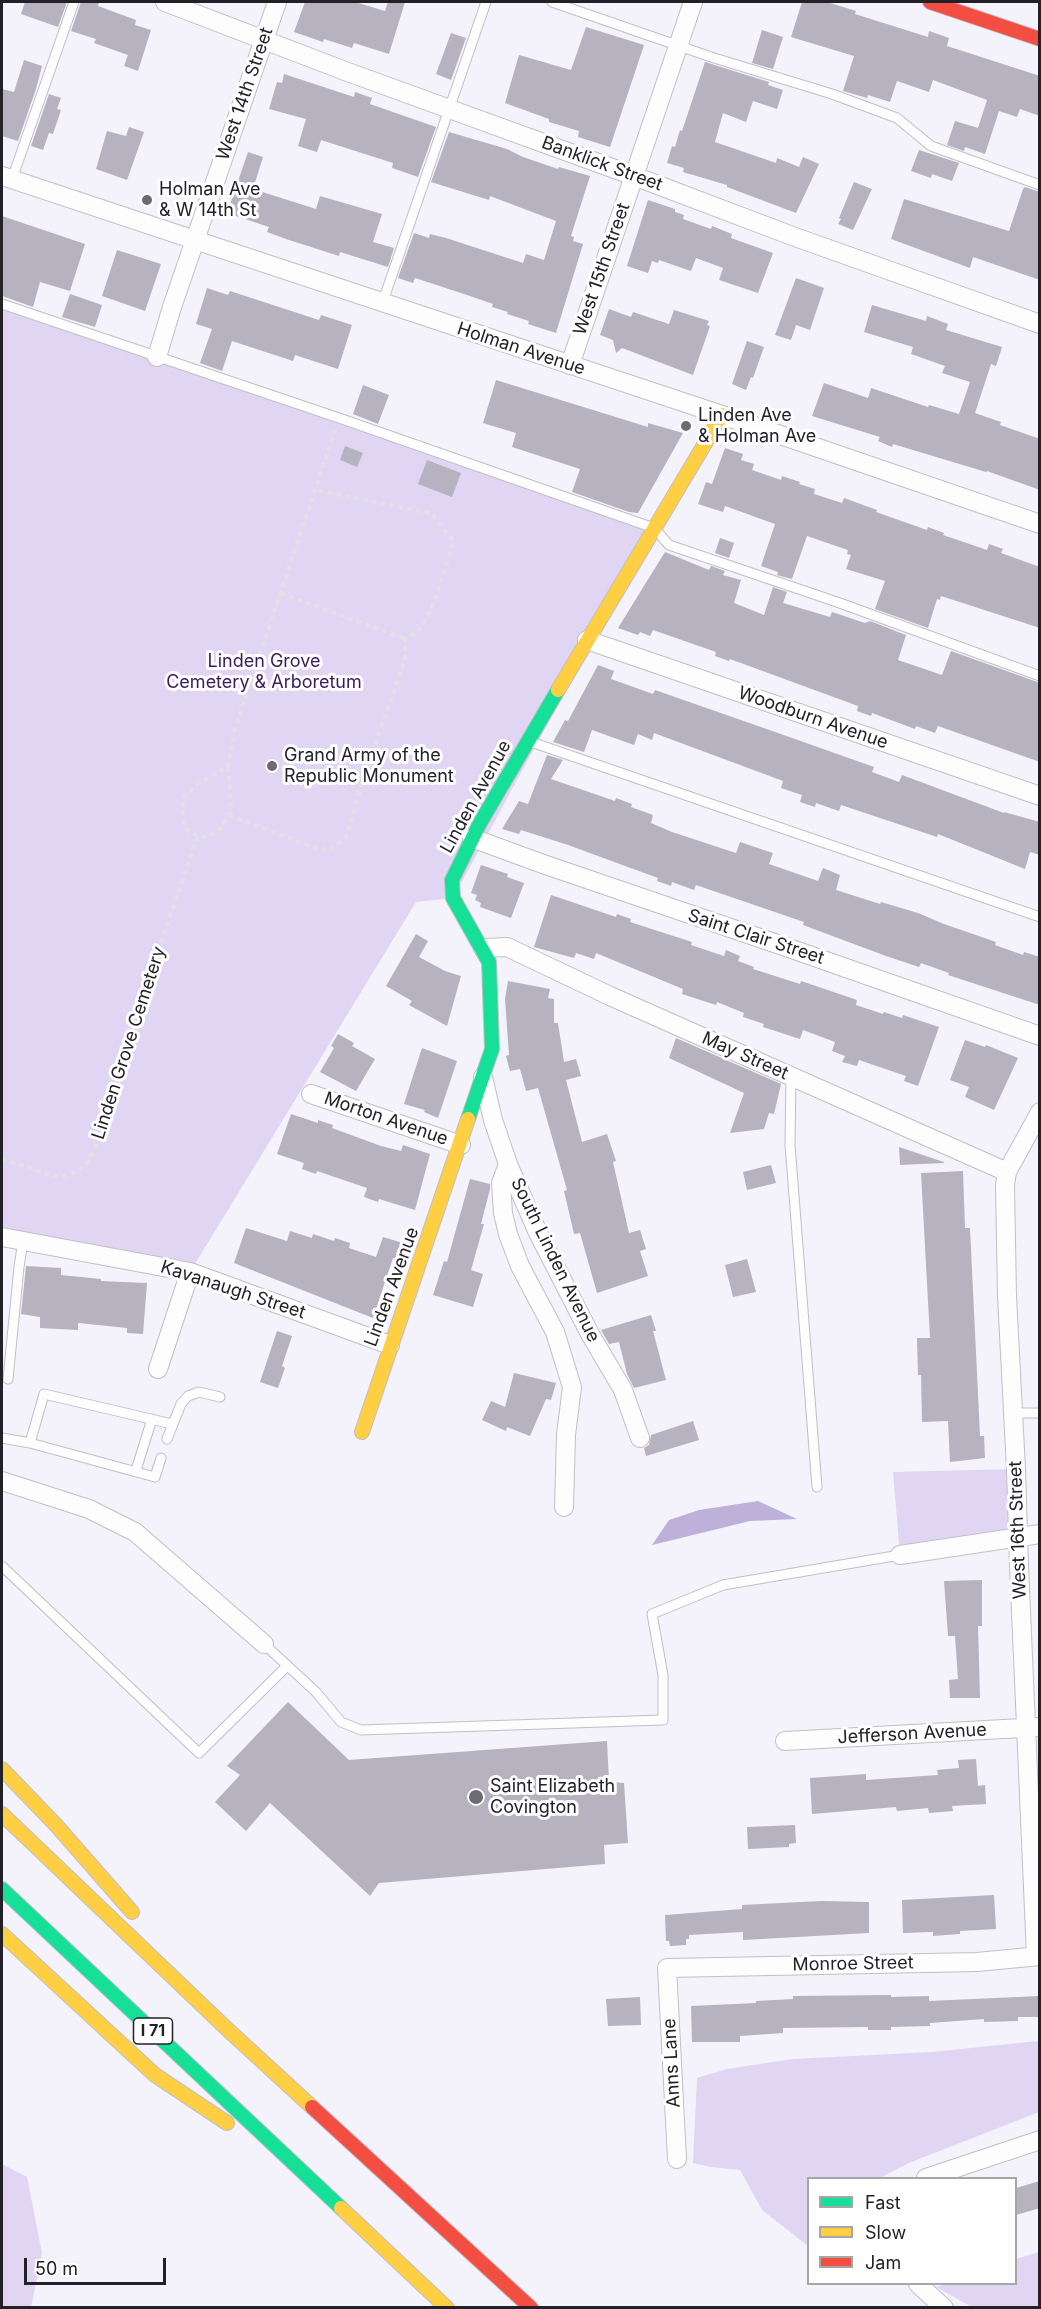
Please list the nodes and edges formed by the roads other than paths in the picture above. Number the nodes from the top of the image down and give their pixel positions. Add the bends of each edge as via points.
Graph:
1 (74, 2) edge
2 (165, 2) edge
3 (277, 2) edge
4 (486, 2) edge
5 (552, 2) edge
6 (693, 2) edge
7 (930, 2) edge
8 (263, 39) junction
9 (1040, 39) edge
10 (678, 45) junction
11 (449, 108) junction
12 (634, 176) junction
13 (7, 177) edge
14 (1040, 185) edge
15 (196, 240) junction
16 (2, 304) edge
17 (382, 304) junction
18 (1040, 324) edge
19 (157, 357) junction
20 (570, 365) junction
21 (722, 415) junction
22 (1040, 524) edge
23 (654, 528) junction
24 (587, 640) junction
25 (1040, 676) edge
26 (529, 741) junction
27 (1040, 796) edge
28 (472, 838) junction
29 (1040, 917) edge
30 (483, 948) junction
31 (1040, 1036) edge
32 (791, 1076) junction
33 (483, 1077) junction
34 (311, 1094) dead end
35 (1039, 1113) edge
36 (461, 1145) junction
37 (508, 1164) junction
38 (1007, 1172) junction
39 (2, 1237) edge
40 (23, 1241) junction
41 (190, 1272) junction
42 (390, 1345) junction
43 (158, 1369) dead end
44 (8, 1379) dead end
45 (220, 1397) dead end
46 (1012, 1413) junction
47 (1040, 1413) edge
48 (152, 1419) junction
49 (172, 1424) junction
50 (362, 1432) dead end
51 (2, 1437) edge
52 (640, 1438) dead end
53 (167, 1439) dead end
54 (30, 1443) junction
55 (161, 1458) dead end
56 (136, 1470) junction
57 (2, 1481) edge
58 (817, 1487) dead end
59 (564, 1507) dead end
60 (1040, 1534) edge
61 (1019, 1537) junction
62 (900, 1555) joint
63 (2, 1566) edge
64 (264, 1644) joint
65 (287, 1665) junction
66 (1033, 1727) edge
67 (785, 1741) dead end
68 (2, 1769) edge
69 (2, 1814) edge
70 (2, 1889) edge
71 (139, 1921) dead end
72 (2, 1934) edge
73 (154, 1939) dead end
74 (1038, 1956) edge
75 (667, 1968) joint
76 (226, 2028) junction
77 (1040, 2140) edge
78 (677, 2159) dead end
79 (304, 2173) junction
80 (929, 2177) edge
81 (920, 2285) edge
82 (447, 2307) edge
83 (531, 2307) edge
84 (944, 2307) edge

1 - 13 lane
2 - 8 street, Banklick Street
3 - 8 street, West 14th Street
4 - 11 lane
5 - 10 lane
6 - 10 street, West 15th Street
7 - 9 main road
8 - 11 street, Banklick Street
8 - 15 street, West 14th Street
10 - 12 street, West 15th Street
10 - 14 lane via 897,118 931,146
11 - 12 street, Banklick Street
11 - 17 lane
12 - 18 street, Banklick Street
12 - 20 street, West 15th Street
13 - 15 street, Holman Avenue
15 - 17 street, Holman Avenue
15 - 19 street, West 14th Street
16 - 19 lane
17 - 20 street, Holman Avenue
19 - 23 lane
20 - 21 street, Holman Avenue
21 - 22 street, Holman Avenue
21 - 23 main road, Linden Avenue
23 - 24 main road, Linden Avenue
23 - 25 lane via 669,545
24 - 26 main road, Linden Avenue
24 - 27 street, Woodburn Avenue
26 - 28 main road, Linden Avenue
26 - 29 lane
28 - 30 main road, Linden Avenue via 452,880 453,898
28 - 31 street, Saint Clair Street
30 - 32 street, May Street via 507,947
30 - 33 main road, Linden Avenue via 489,962 492,1049
32 - 38 street, May Street
32 - 58 lane via 790,1145
33 - 36 main road, Linden Avenue
33 - 37 street, South Linden Avenue
34 - 36 street, Morton Avenue
35 - 38 street, West 16th Street
36 - 42 main road, Linden Avenue
37 - 52 street, South Linden Avenue via 538,1233 623,1390
37 - 59 street via 501,1183 508,1234 520,1266 555,1332 572,1387
38 - 46 street, West 16th Street via 1006,1296
39 - 40 street, Kavanaugh Street
40 - 41 street, Kavanaugh Street
40 - 44 lane
41 - 42 street, Kavanaugh Street
41 - 43 street
42 - 50 main road, Linden Avenue
45 - 49 lane via 199,1392 188,1396
46 - 47 lane
46 - 61 street, West 16th Street
48 - 49 lane
48 - 54 lane via 44,1394
48 - 56 lane
49 - 53 lane
51 - 54 lane
54 - 56 lane
55 - 56 lane via 155,1477
57 - 64 street via 89,1509 135,1532
60 - 61 street
61 - 62 street
61 - 66 street, West 16th Street via 1018,1565
62 - 65 lane via 723,1585 652,1614 663,1675 663,1720 361,1730 341,1722
63 - 65 lane via 199,1753
64 - 65 lane
66 - 67 street, Jefferson Avenue
66 - 74 street, West 16th Street
68 - 71 main road
69 - 76 main road
70 - 79 main road, I 71
72 - 79 main road via 155,2075
73 - 76 main road
74 - 75 street, Monroe Street via 977,1962
75 - 78 street, Anns Lane
76 - 83 main road
77 - 80 street
79 - 82 main road, I 71
81 - 84 street

